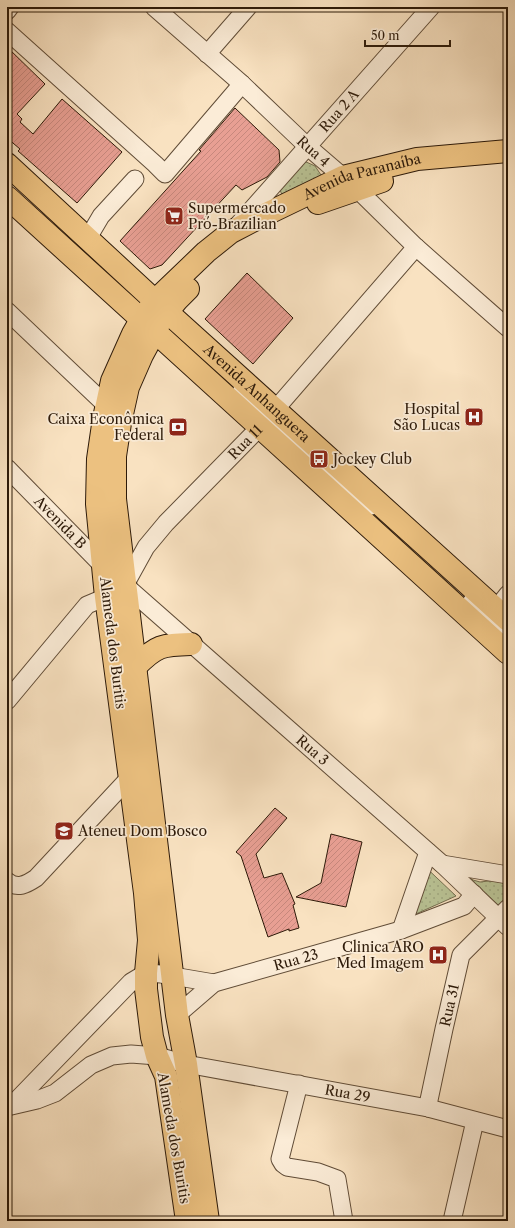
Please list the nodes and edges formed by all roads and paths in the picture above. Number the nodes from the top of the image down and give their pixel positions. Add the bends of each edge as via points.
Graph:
1 (10, 7) edge
2 (154, 7) edge
3 (248, 7) edge
4 (432, 7) edge
5 (7, 11) edge
6 (7, 31) edge
7 (207, 54) junction
8 (242, 84) junction
9 (307, 146) junction
10 (508, 154) edge
11 (7, 164) edge
12 (7, 178) edge
13 (135, 179) dead end
14 (350, 183) junction
15 (7, 197) edge
16 (82, 232) junction
17 (231, 232) junction
18 (416, 247) junction
19 (7, 311) edge
20 (155, 315) junction
21 (508, 328) edge
22 (106, 405) junction
23 (269, 416) junction
24 (7, 468) edge
25 (114, 575) junction
26 (106, 597) junction
27 (128, 607) junction
28 (504, 608) edge
29 (508, 636) edge
30 (191, 644) junction
31 (508, 653) edge
32 (136, 666) junction
33 (7, 701) edge
34 (130, 777) junction
35 (428, 852) junction
36 (442, 864) junction
37 (508, 875) edge
38 (7, 881) edge
39 (474, 894) junction
40 (505, 917) edge
41 (401, 930) junction
42 (146, 973) junction
43 (173, 976) junction
44 (214, 984) junction
45 (177, 1015) junction
46 (157, 1056) junction
47 (186, 1064) junction
48 (39, 1077) junction
49 (299, 1084) junction
50 (55, 1093) junction
51 (10, 1106) edge
52 (428, 1108) junction
53 (475, 1121) junction
54 (508, 1129) edge
55 (187, 1221) edge
56 (208, 1221) edge
57 (344, 1221) edge
58 (452, 1221) edge

1 - 5 street
2 - 7 street, Rua 4
3 - 7 street
4 - 9 street, Rua 2 A
6 - 8 street via 165,174
7 - 8 street, Rua 4
8 - 9 street, Rua 4
9 - 14 street, Rua 4
9 - 17 street, Rua 2 A
10 - 14 main road, Avenida Paranaíba via 500,165
11 - 16 main road, Avenida Anhanguera
12 - 20 street
13 - 16 street via 101,216
14 - 17 main road, Avenida Paranaíba via 256,219
14 - 18 street, Rua 4
14 - 20 main road, Avenida Paranaíba via 324,200 241,242 219,259 177,300
15 - 20 main road, Avenida Anhanguera
16 - 20 main road, Avenida Anhanguera
17 - 20 main road, Avenida Paranaíba via 206,252
18 - 21 street, Rua 4
18 - 23 street, Rua 11
19 - 22 street
20 - 22 main road, Alameda dos Buritis via 121,360
20 - 23 main road, Avenida Anhanguera
20 - 23 street via 242,389
20 - 25 main road, Alameda dos Buritis via 128,386 122,410 115,456
22 - 25 main road, Alameda dos Buritis via 98,459 97,504
23 - 25 street, Rua 11 via 146,547
23 - 28 main road, Avenida Anhanguera
23 - 29 street via 358,499 372,506
23 - 31 main road, Avenida Anhanguera
24 - 25 street, Avenida B
25 - 26 main road, Alameda dos Buritis
25 - 27 main road, Alameda dos Buritis
25 - 30 street, Rua 3
26 - 27 street
26 - 33 street via 87,605
26 - 34 main road, Alameda dos Buritis
27 - 32 main road, Alameda dos Buritis
30 - 32 main road via 167,645 156,649
30 - 35 street, Rua 3
32 - 43 main road, Alameda dos Buritis
34 - 38 street via 36,878 24,885 10,884
34 - 42 main road, Alameda dos Buritis via 148,930
35 - 36 street, Rua 3
35 - 41 street
36 - 37 street
36 - 39 street, Rua 3
39 - 40 street, Rua 3
39 - 41 street, Rua 23 via 464,906
40 - 52 street, Rua 31 via 462,955
41 - 44 street, Rua 23
42 - 43 street
42 - 46 main road, Alameda dos Buritis via 152,1038
42 - 48 street via 131,982
43 - 44 street, Rua 23
43 - 45 main road, Alameda dos Buritis
44 - 45 street, Rua 23
45 - 47 main road, Alameda dos Buritis
46 - 47 street, Alameda dos Buritis
46 - 50 street via 112,1056 91,1065
46 - 55 main road, Alameda dos Buritis via 166,1076
47 - 49 street, Rua 29
47 - 56 main road, Alameda dos Buritis
48 - 50 street
48 - 51 street
49 - 52 street, Rua 29
49 - 57 street via 280,1159 287,1167 318,1172 337,1179
50 - 51 street
52 - 53 street, Rua 29
53 - 54 street, Rua 29
53 - 58 street

